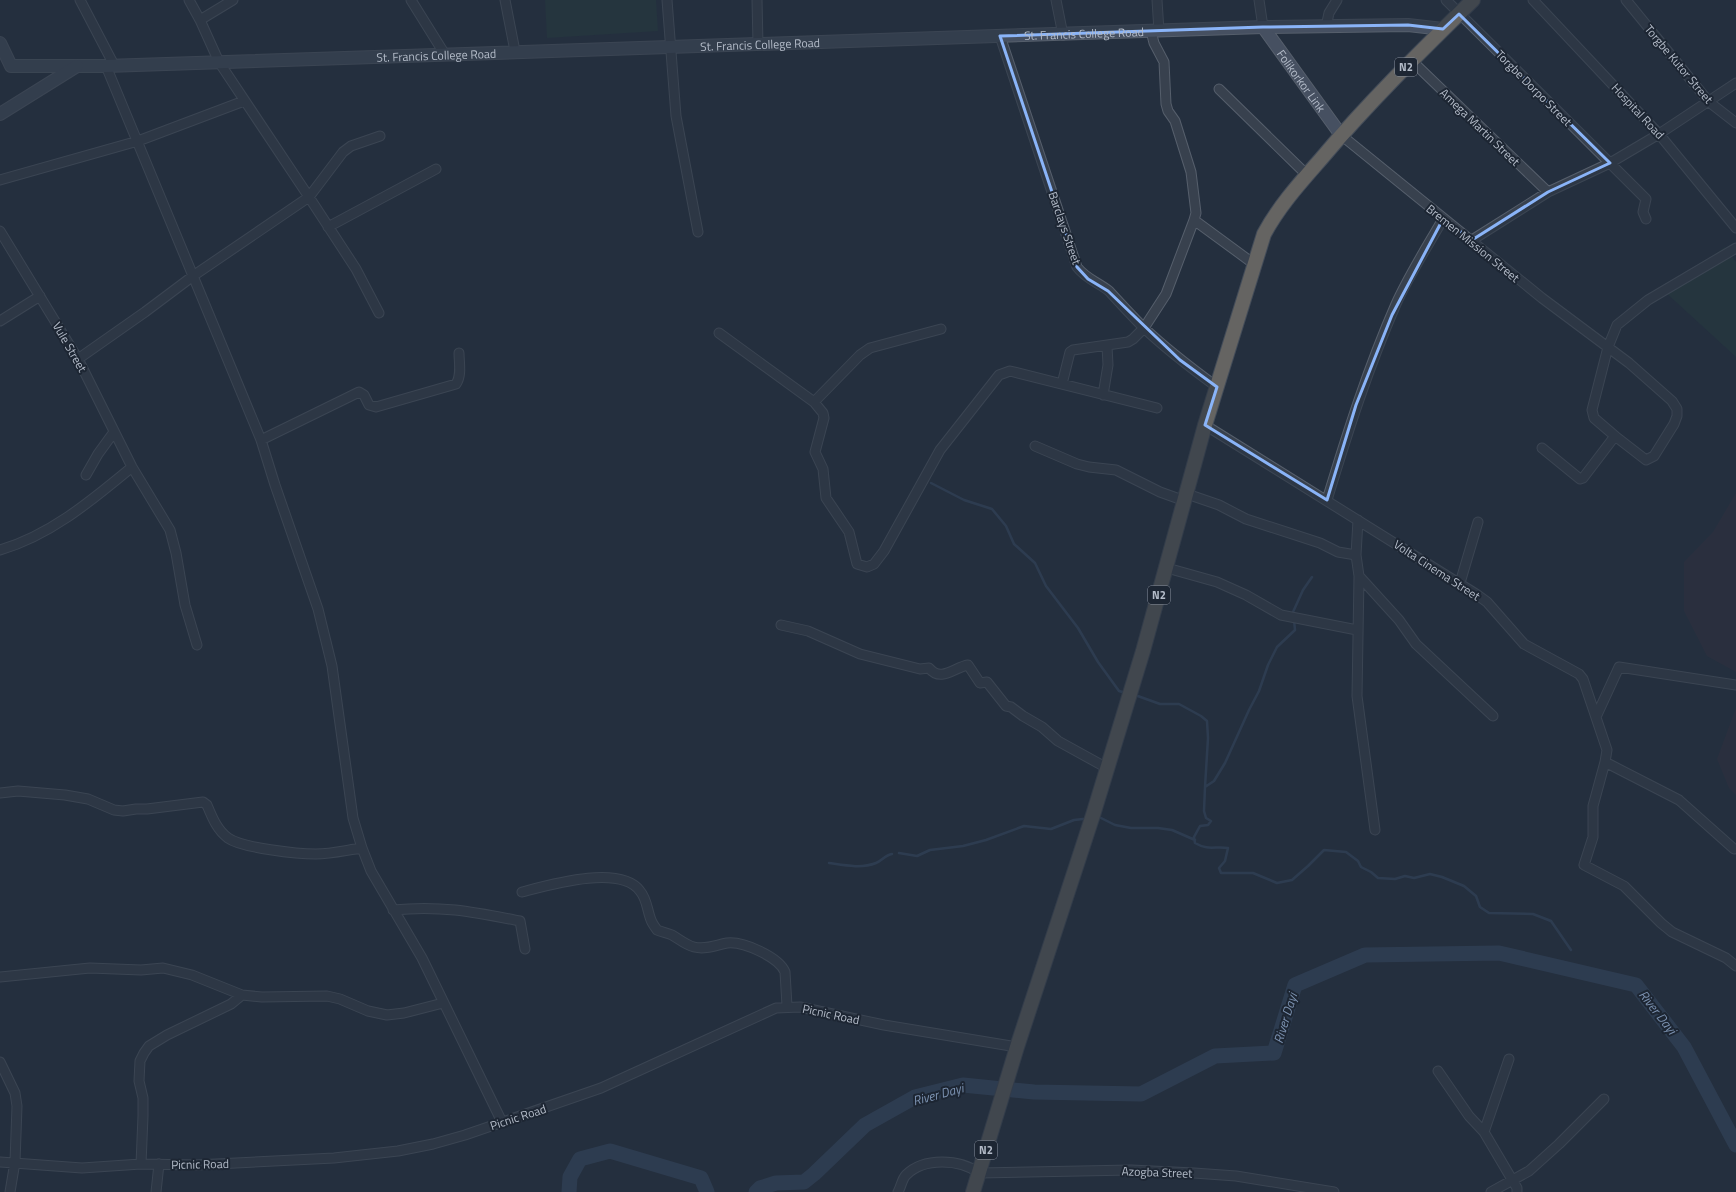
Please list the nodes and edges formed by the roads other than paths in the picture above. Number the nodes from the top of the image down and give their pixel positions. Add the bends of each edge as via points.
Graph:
1 (80, 0) edge
2 (189, 0) edge
3 (232, 0) edge
4 (411, 0) edge
5 (505, 0) edge
6 (667, 0) edge
7 (757, 0) edge
8 (1056, 0) edge
9 (1157, 0) edge
10 (1259, 0) edge
11 (1337, 0) edge
12 (1446, 0) edge
13 (1473, 0) edge
14 (1533, 0) edge
15 (1626, 0) edge
16 (1459, 14) junction
17 (200, 20) junction
18 (1263, 27) junction
19 (1326, 27) junction
20 (1443, 30) junction
21 (1155, 31) junction
22 (1062, 34) junction
23 (1000, 36) junction
24 (0, 43) edge
25 (758, 44) junction
26 (672, 47) junction
27 (515, 51) junction
28 (444, 53) junction
29 (1412, 61) junction
30 (219, 62) junction
31 (77, 66) junction
32 (110, 66) junction
33 (1736, 83) edge
34 (1219, 89) dead end
35 (244, 101) junction
36 (1709, 102) junction
37 (0, 114) edge
38 (1736, 123) edge
39 (1660, 134) junction
40 (1341, 135) junction
41 (380, 136) dead end
42 (138, 141) junction
43 (1610, 163) junction
44 (436, 169) dead end
45 (1307, 174) junction
46 (0, 180) edge
47 (1548, 192) junction
48 (309, 197) junction
49 (1443, 219) junction
50 (1646, 219) dead end
51 (1194, 220) junction
52 (328, 227) junction
53 (1736, 228) edge
54 (0, 231) edge
55 (698, 232) dead end
56 (1472, 240) junction
57 (1736, 248) edge
58 (1254, 264) junction
59 (193, 276) junction
60 (40, 296) junction
61 (379, 313) dead end
62 (0, 322) edge
63 (1144, 328) junction
64 (941, 329) dead end
65 (719, 333) dead end
66 (1107, 346) junction
67 (1608, 348) junction
68 (459, 353) dead end
69 (78, 359) junction
70 (1062, 384) junction
71 (1217, 387) junction
72 (1102, 395) junction
73 (814, 402) junction
74 (1157, 408) dead end
75 (1205, 425) junction
76 (114, 432) junction
77 (1615, 436) junction
78 (261, 440) junction
79 (1035, 446) dead end
80 (1542, 448) dead end
81 (132, 467) junction
82 (86, 475) dead end
83 (1186, 498) junction
84 (1326, 500) junction
85 (1358, 520) junction
86 (1478, 522) dead end
87 (0, 550) edge
88 (1356, 555) junction
89 (1167, 568) junction
90 (1359, 576) junction
91 (1460, 584) junction
92 (781, 625) dead end
93 (1357, 630) junction
94 (197, 646) dead end
95 (1736, 685) edge
96 (1493, 716) dead end
97 (1596, 717) junction
98 (1605, 762) junction
99 (1107, 768) junction
100 (0, 793) edge
101 (1374, 830) dead end
102 (362, 848) junction
103 (1734, 849) dead end
104 (522, 892) dead end
105 (394, 910) junction
106 (525, 949) dead end
107 (1736, 966) edge
108 (0, 976) edge
109 (242, 995) junction
110 (443, 1003) junction
111 (787, 1006) junction
112 (1017, 1047) junction
113 (1509, 1058) dead end
114 (0, 1062) edge
115 (1438, 1071) dead end
116 (1604, 1099) dead end
117 (502, 1122) junction
118 (1484, 1132) junction
119 (0, 1162) edge
120 (15, 1162) junction
121 (141, 1164) junction
122 (159, 1164) junction
123 (979, 1173) junction
124 (1512, 1181) junction
125 (10, 1192) edge
126 (156, 1192) edge
127 (898, 1192) edge
128 (973, 1192) edge
129 (1334, 1192) edge
130 (1491, 1192) edge
131 (1517, 1192) edge

1 - 32 street
2 - 17 street
3 - 17 street
4 - 28 street
5 - 27 street
6 - 26 street
7 - 25 street
8 - 22 street
9 - 21 street
10 - 18 street
11 - 19 street via 1329,13
12 - 16 street, Torgbe Dorpo Street
13 - 16 highway, N2
14 - 39 street, Hospital Road
15 - 36 street, Torgbe Kutor Street
16 - 20 highway, N2
16 - 43 street, Torgbe Dorpo Street
17 - 30 street
18 - 19 main road, St. Francis College Road
18 - 21 main road, St. Francis College Road
18 - 40 main road, Folikorkor Link
19 - 20 main road, St. Francis College Road via 1408,25
20 - 29 highway, N2
21 - 22 main road, St. Francis College Road
21 - 51 street via 1154,43 1164,62 1166,104 1175,120 1191,172 1196,213
22 - 23 main road, St. Francis College Road
23 - 25 main road, St. Francis College Road
23 - 63 street, Barclays Street via 1078,267 1088,279 1108,291
24 - 31 main road, St. Francis College Road via 11,66
25 - 26 main road, St. Francis College Road
26 - 27 main road, St. Francis College Road
26 - 55 street via 676,116
27 - 28 main road, St. Francis College Road
28 - 30 main road, St. Francis College Road
29 - 40 highway, N2
29 - 47 street, Amega Martin Street
30 - 32 main road, St. Francis College Road
30 - 35 street
31 - 32 main road, St. Francis College Road
31 - 37 main road
32 - 42 street
33 - 36 street
34 - 45 street
35 - 42 street
35 - 48 street
36 - 38 street, Torgbe Kutor Street
36 - 39 street
39 - 43 street
39 - 53 street, Hospital Road
40 - 45 highway, N2
40 - 49 street, Bremen Mission Street
41 - 48 street via 351,146 343,152
42 - 46 street
42 - 59 street
43 - 47 street
43 - 50 street, Torgbe Dorpo Street via 1646,199 1643,212
44 - 52 street
45 - 58 highway, N2 via 1271,220
47 - 56 street
48 - 52 street
48 - 59 street
49 - 56 street, Bremen Mission Street
49 - 84 street via 1396,304 1356,405
51 - 58 street
51 - 63 street via 1166,294
52 - 61 street via 356,269
54 - 60 street, Vule Street
56 - 67 street, Bremen Mission Street
57 - 67 street via 1633,310 1617,325
58 - 71 highway, N2
59 - 69 street
59 - 78 street
60 - 62 street
60 - 69 street, Vule Street
63 - 66 street via 1128,342
63 - 71 street, Barclays Street via 1185,364
64 - 73 street via 870,348
65 - 73 street
66 - 70 street via 1070,352
66 - 72 street via 1108,365
67 - 77 street via 1592,410 1594,418
67 - 77 street, Bremen Mission Street via 1672,401 1677,409 1677,416 1654,456 1649,459 1646,460
68 - 78 street via 460,372 456,384 376,407 369,405 358,392
69 - 76 street, Vule Street
70 - 72 street
70 - 73 street via 1010,371 999,375 945,442 884,551 874,564 866,567 857,564 849,532 826,498 823,469 814,452 824,418
71 - 75 highway, N2
72 - 74 street
75 - 83 highway, N2
75 - 84 street, Volta Cinema Street
76 - 81 street, Vule Street
76 - 82 street
77 - 80 street via 1580,479
78 - 102 street via 318,609 332,666 353,818
79 - 83 street via 1078,464 1116,470 1160,492
81 - 87 street via 90,502 58,523 20,544
81 - 94 street, Vule Street via 170,530 185,605
83 - 88 street via 1219,505 1246,519 1320,543 1338,552
83 - 89 highway, N2
84 - 85 street, Volta Cinema Street
85 - 88 street
85 - 91 street, Volta Cinema Street
86 - 91 street
88 - 90 street
89 - 93 street via 1217,582 1289,618
89 - 99 highway, N2
90 - 93 street
90 - 96 street via 1399,620 1416,644
91 - 97 street, Volta Cinema Street via 1487,602 1524,644 1579,674
92 - 99 street via 808,631 860,654 920,669 930,668 939,675 968,665 980,683 987,682 1006,706 1042,727 1058,741
93 - 101 street via 1356,696
95 - 97 street via 1619,667
97 - 98 street, Volta Cinema Street via 1607,745
98 - 103 street via 1679,800
98 - 107 street, Volta Cinema Street via 1592,806 1593,837 1584,865 1624,886 1672,932 1720,954
99 - 112 highway, N2
100 - 102 street via 18,791 65,795 88,799 123,812 203,802 222,833 244,844 317,854
102 - 105 street via 371,871
104 - 111 street via 603,877 634,884 646,900 651,920 657,930 693,946 710,948 728,943 742,945 777,962 785,972
105 - 106 street via 466,910 520,921
105 - 110 street via 422,958
108 - 109 street via 90,968 164,968 192,974
109 - 110 street via 327,996 387,1015
109 - 121 street via 232,1004 167,1035 149,1046 144,1053 140,1060 144,1116
110 - 117 street
111 - 112 street, Picnic Road
111 - 117 street, Picnic Road via 776,1008 601,1088
112 - 123 highway, N2
113 - 118 street
114 - 120 street via 15,1093 17,1106
115 - 118 street via 1469,1116
116 - 124 street via 1544,1158
117 - 122 street, Picnic Road via 434,1144 364,1156 196,1165
118 - 124 street
119 - 120 street, Picnic Road
120 - 121 street, Picnic Road via 82,1168
120 - 125 street
121 - 122 street, Picnic Road
122 - 126 street
123 - 127 street via 970,1166 954,1162 926,1164 907,1174
123 - 128 highway, N2
123 - 129 street, Azogba Street via 1131,1170 1194,1173 1236,1176
124 - 130 street
124 - 131 street

